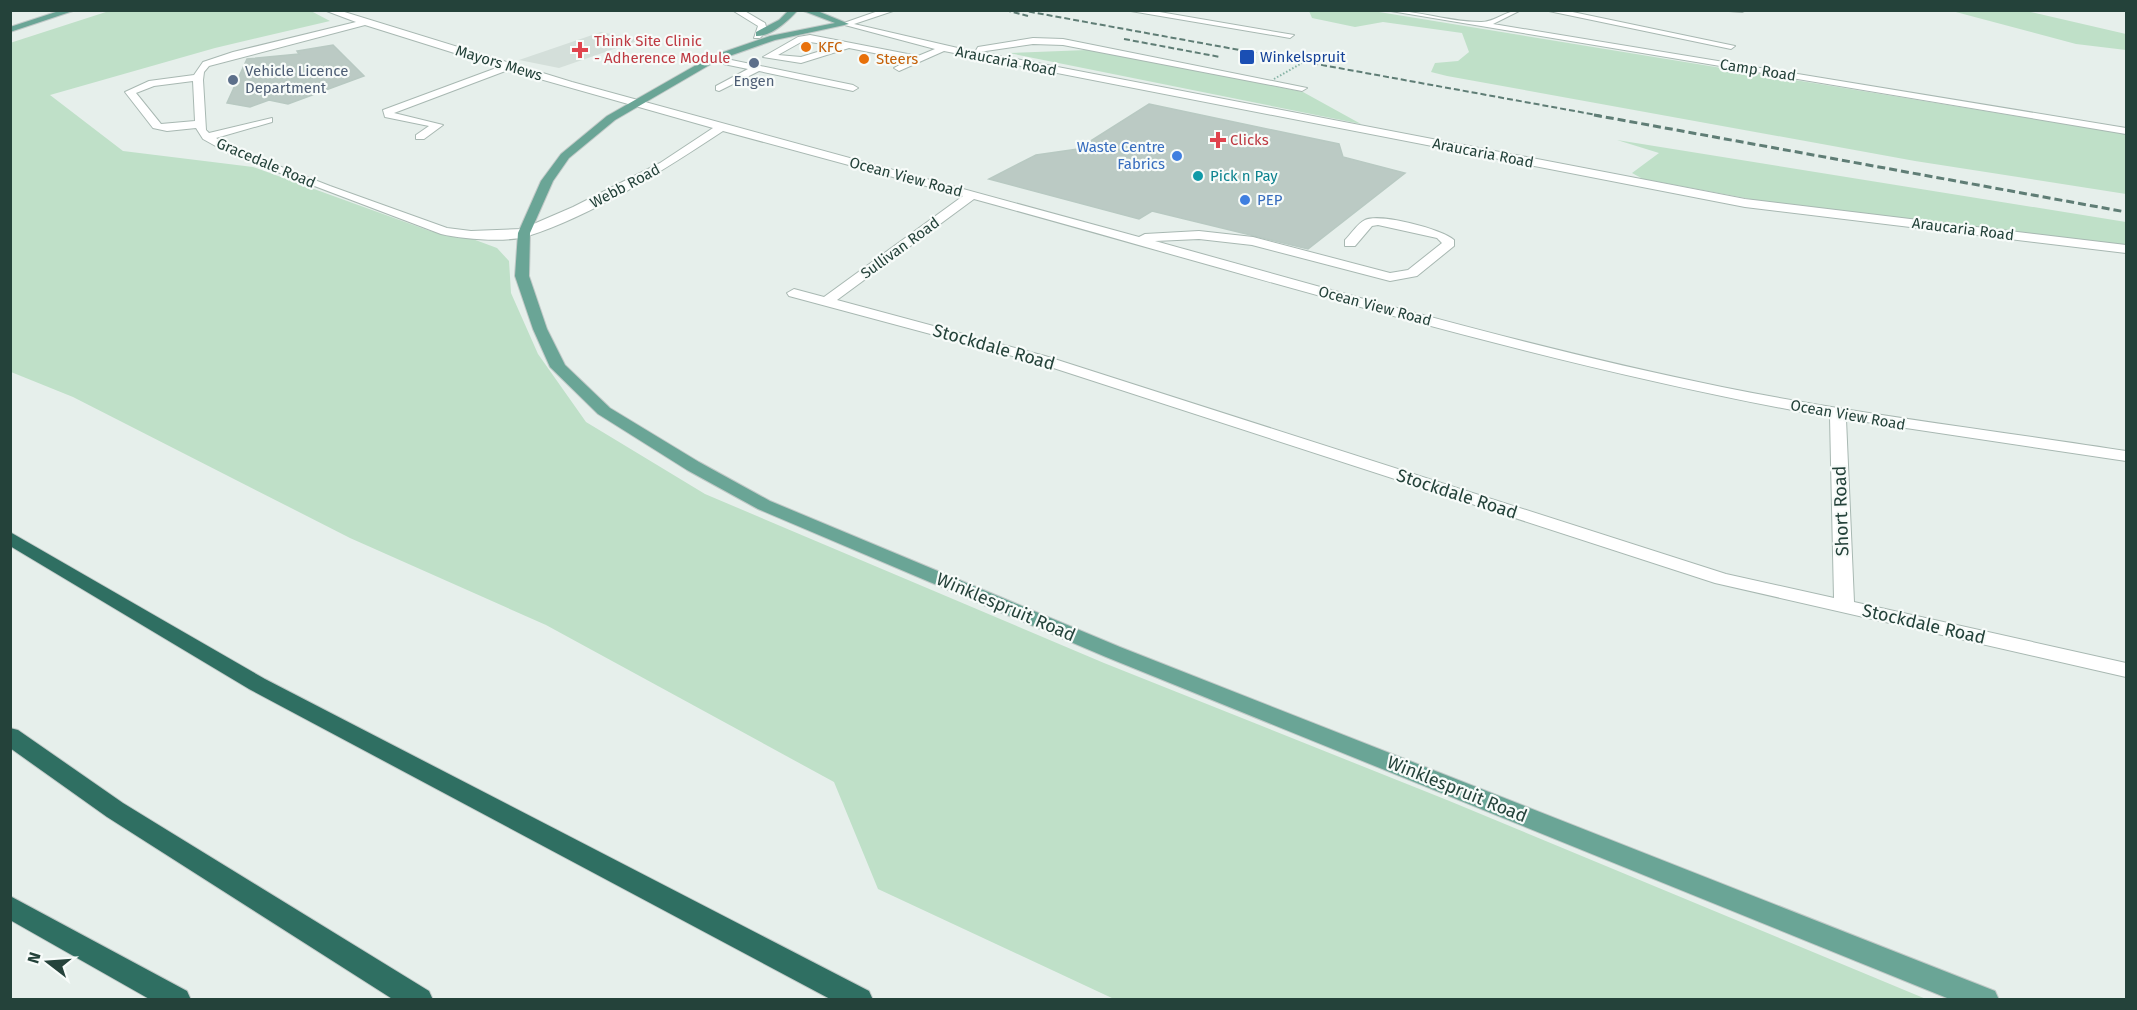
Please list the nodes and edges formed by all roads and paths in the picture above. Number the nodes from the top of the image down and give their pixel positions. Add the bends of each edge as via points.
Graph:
1 (72, 10) edge
2 (328, 10) edge
3 (736, 10) edge
4 (794, 10) edge
5 (805, 10) edge
6 (892, 10) edge
7 (1129, 10) edge
8 (1389, 10) edge
9 (1517, 10) edge
10 (1548, 10) edge
11 (1720, 10) edge
12 (1742, 10) edge
13 (1405, 12) edge
14 (1221, 14) dead end
15 (364, 22) junction
16 (1205, 22) junction
17 (845, 24) junction
18 (1485, 25) junction
19 (10, 30) edge
20 (1290, 35) dead end
21 (757, 36) junction
22 (850, 45) junction
23 (1731, 46) dead end
24 (942, 48) junction
25 (1314, 56) dead end
26 (714, 59) junction
27 (917, 59) junction
28 (509, 66) junction
29 (899, 68) dead end
30 (758, 69) junction
31 (813, 69) dead end
32 (199, 77) junction
33 (1274, 79) dead end
34 (719, 88) dead end
35 (853, 88) dead end
36 (1302, 88) dead end
37 (634, 103) junction
38 (268, 120) dead end
39 (200, 124) junction
40 (720, 128) junction
41 (2127, 131) edge
42 (207, 137) junction
43 (420, 137) dead end
44 (973, 194) junction
45 (524, 233) junction
46 (1134, 239) junction
47 (1350, 243) dead end
48 (2127, 249) edge
49 (794, 293) dead end
50 (827, 301) junction
51 (1838, 415) junction
52 (2127, 456) edge
53 (10, 538) edge
54 (1844, 606) junction
55 (2127, 670) edge
56 (10, 736) edge
57 (10, 907) edge
58 (177, 999) edge
59 (419, 999) edge
60 (859, 999) edge
61 (1985, 999) edge

1 - 19 main road
2 - 15 street, Mayors Mews
3 - 21 street via 762,25
4 - 21 main road
5 - 17 main road
6 - 17 street
7 - 16 street
8 - 13 street, Camp Road
9 - 18 street
10 - 23 street
11 - 12 street
13 - 18 street, Camp Road
14 - 16 street
15 - 28 street, Mayors Mews
15 - 32 street via 221,58 206,64
16 - 20 street
17 - 24 street, Araucaria Road
17 - 26 main road, Winklespruit Road via 789,34
18 - 41 street, Camp Road
21 - 26 main road
22 - 22 street via 801,60 768,57 803,39
22 - 27 street
24 - 27 street
24 - 36 street via 987,49 1033,41 1063,42
24 - 48 street, Araucaria Road via 1713,198
25 - 33 path, bridge
26 - 30 street
26 - 37 main road, Winklespruit Road
27 - 29 street
28 - 37 street, Mayors Mews
28 - 43 street via 387,112 438,125
30 - 31 street via 778,64
30 - 34 street
30 - 35 street
32 - 39 street, Gracedale Road
32 - 39 street via 152,83 130,92 157,126
37 - 40 street, Ocean View Road
37 - 45 main road, Winklespruit Road via 565,156 547,181
38 - 42 street
39 - 42 street, Gracedale Road
40 - 44 street, Ocean View Road
40 - 45 street, Webb Road via 641,179
42 - 45 street, Gracedale Road via 244,156 445,231 471,235
44 - 46 street, Ocean View Road
44 - 50 street, Sullivan Road
45 - 61 main road, Winklespruit Road via 522,276 558,368 604,411 764,505 1113,652
46 - 47 street via 1173,235 1253,241 1390,277 1412,273 1449,243 1441,235 1378,221 1368,223
46 - 51 street, Ocean View Road via 1417,318 1666,380
49 - 50 street, Stockdale Road
50 - 54 street, Stockdale Road via 1050,362 1713,576
51 - 52 street, Ocean View Road
51 - 54 street, Short Road
53 - 60 highway via 257,684
54 - 55 street, Stockdale Road
56 - 59 highway via 115,810
57 - 58 highway

